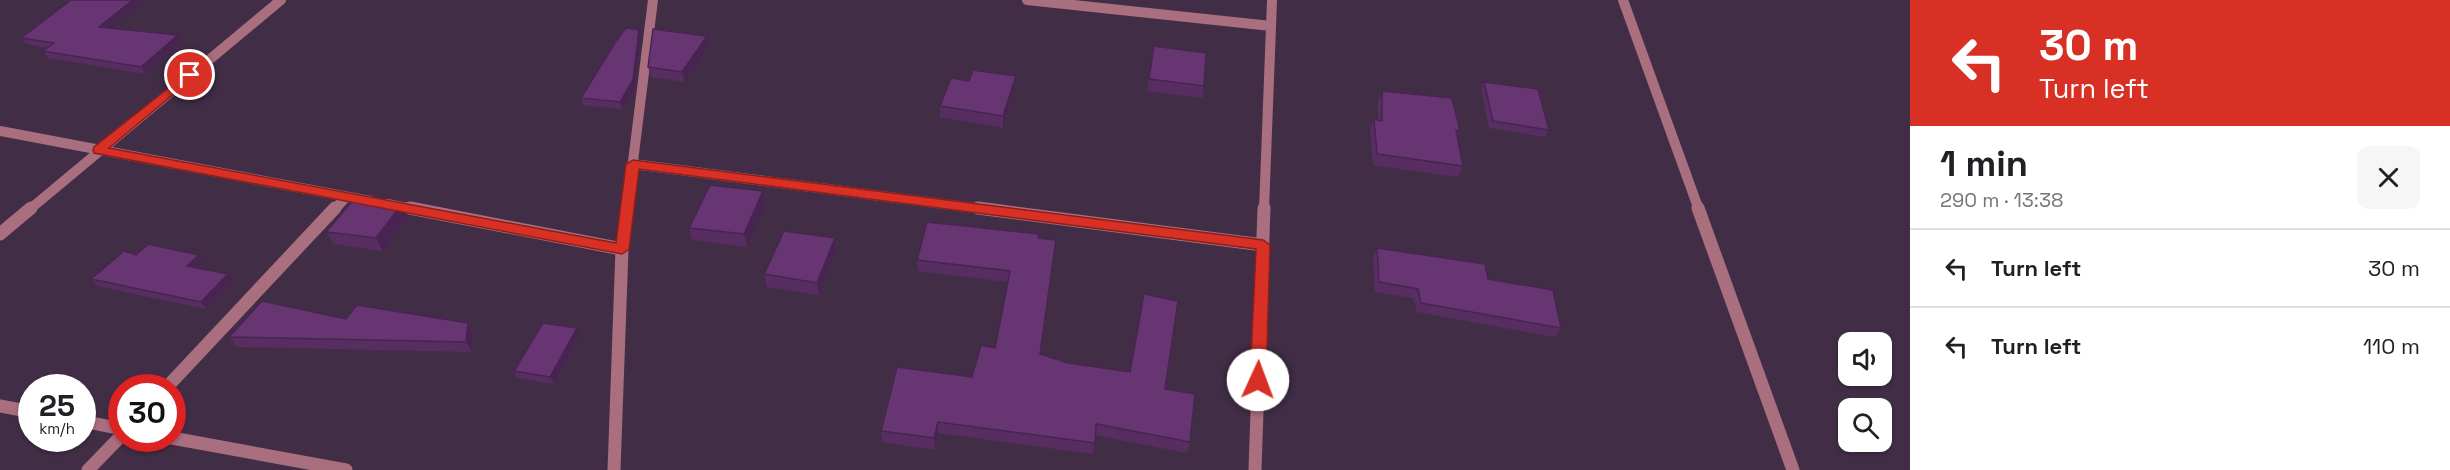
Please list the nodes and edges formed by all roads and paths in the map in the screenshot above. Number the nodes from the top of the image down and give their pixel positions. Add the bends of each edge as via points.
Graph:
1 (281, 0) edge
2 (653, 0) edge
3 (1027, 0) edge
4 (1272, 0) edge
5 (1623, 0) edge
6 (1271, 26) junction
7 (0, 131) edge
8 (99, 150) junction
9 (633, 164) junction
10 (346, 196) junction
11 (0, 234) edge
12 (1263, 245) junction
13 (622, 249) junction
14 (179, 374) edge
15 (0, 406) edge
16 (18, 409) edge
17 (186, 441) edge
18 (108, 449) edge
19 (88, 470) edge
20 (346, 470) edge
21 (614, 470) edge
22 (1255, 470) edge
23 (1793, 470) edge

1 - 8 street
2 - 9 street
3 - 6 street
4 - 6 street
5 - 23 street
6 - 12 street
7 - 8 street
8 - 10 street
8 - 11 street
9 - 12 street
9 - 13 street
10 - 13 street
10 - 14 street
12 - 22 street
13 - 21 street
15 - 16 street
17 - 20 street
18 - 19 street

